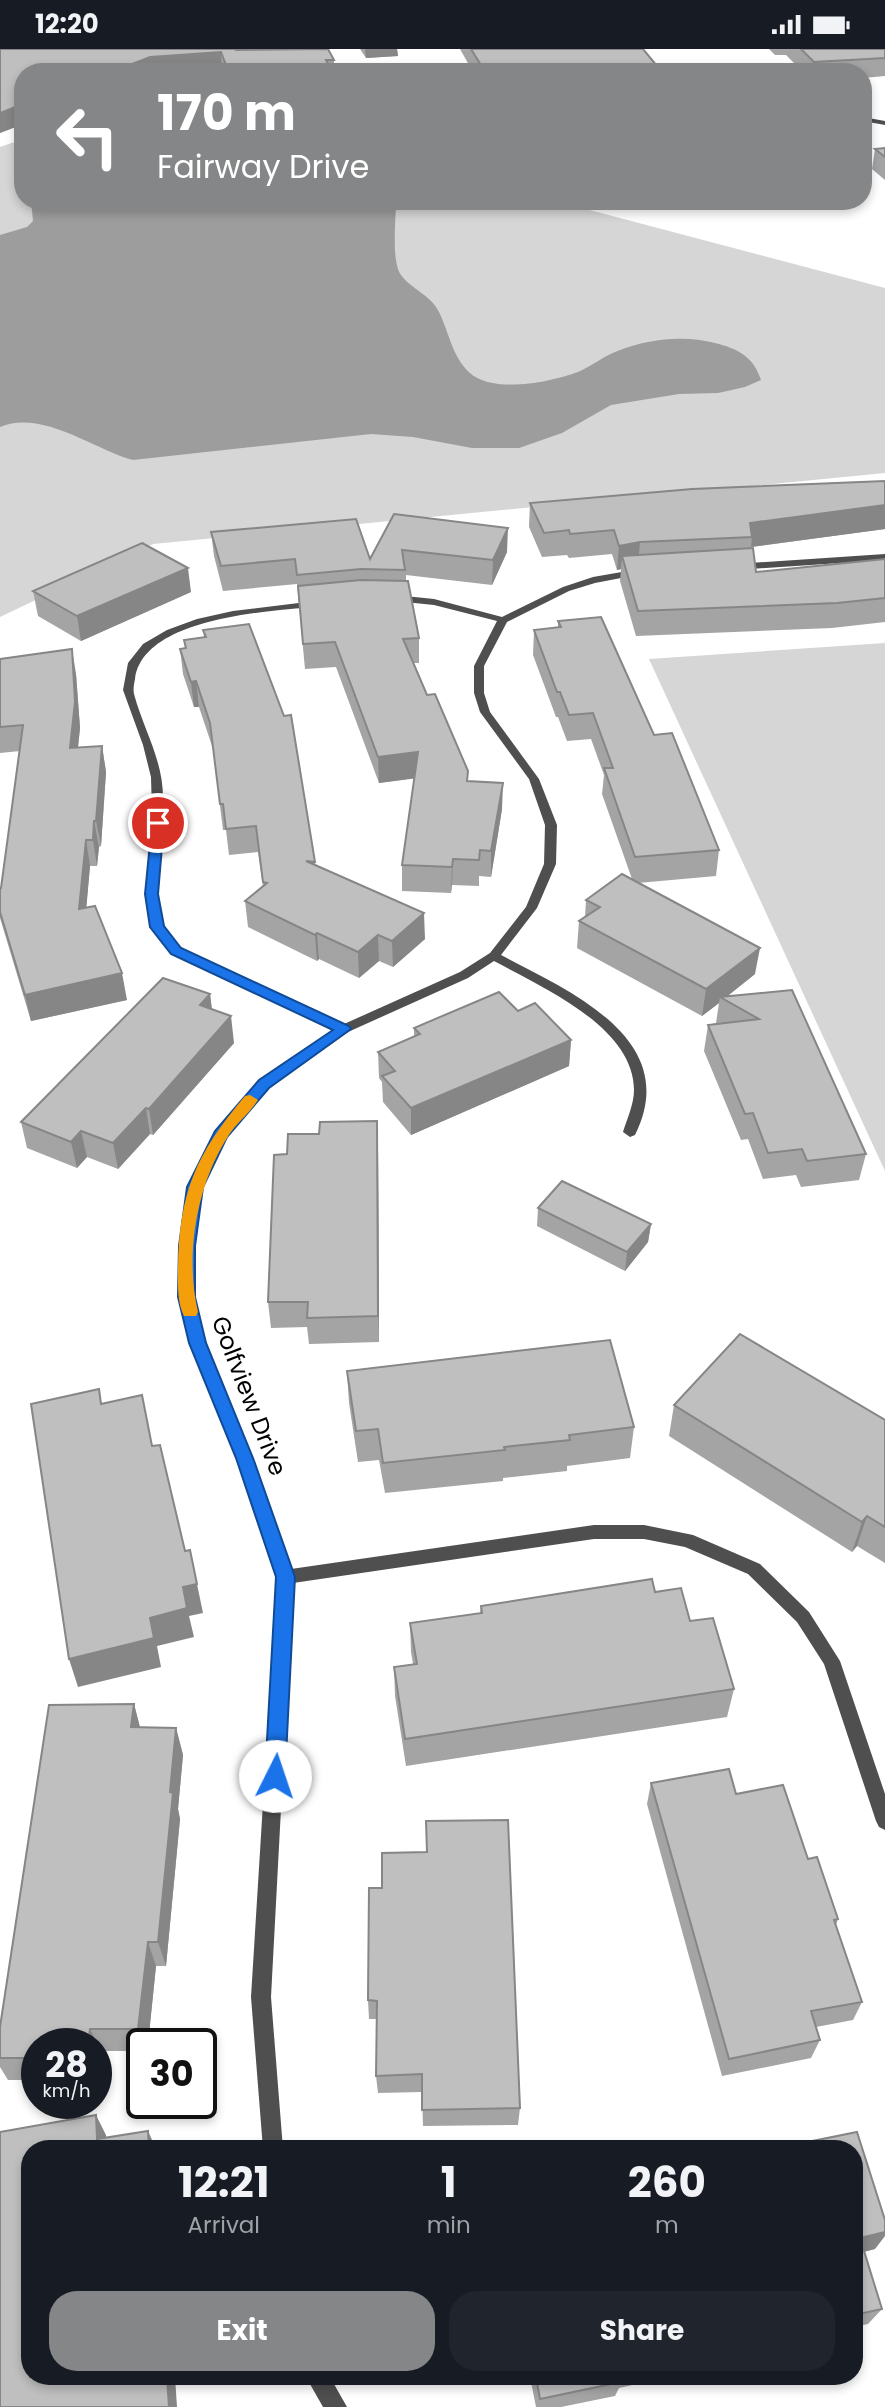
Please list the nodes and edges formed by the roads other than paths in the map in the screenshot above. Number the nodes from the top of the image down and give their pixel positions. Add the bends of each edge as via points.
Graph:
1 (885, 557) edge
2 (717, 568) edge
3 (650, 572) edge
4 (383, 597) edge
5 (323, 603) edge
6 (503, 620) junction
7 (494, 956) junction
8 (344, 1029) junction
9 (630, 1132) dead end
10 (285, 1577) junction
11 (885, 1821) edge
12 (272, 2140) edge
13 (322, 2385) edge
14 (336, 2407) edge

1 - 2 street
3 - 6 street via 593,580
4 - 6 street via 434,602
5 - 8 street via 233,612 186,624 140,655 129,676 128,690 149,745 159,792 152,894 157,927 176,951
6 - 7 street, Golfview Drive via 479,666 479,693 492,724 542,795 551,825 552,854 531,908
7 - 8 street, Golfview Drive via 464,975
7 - 9 street via 583,1006 617,1034 634,1060 641,1089
8 - 10 street, Golfview Drive via 264,1084 221,1134 195,1187 187,1246 187,1297 197,1343 244,1458
10 - 11 street via 594,1532 644,1532 687,1540 754,1569 803,1617 831,1661
10 - 12 street, Golfview Drive via 261,1997
13 - 14 street

